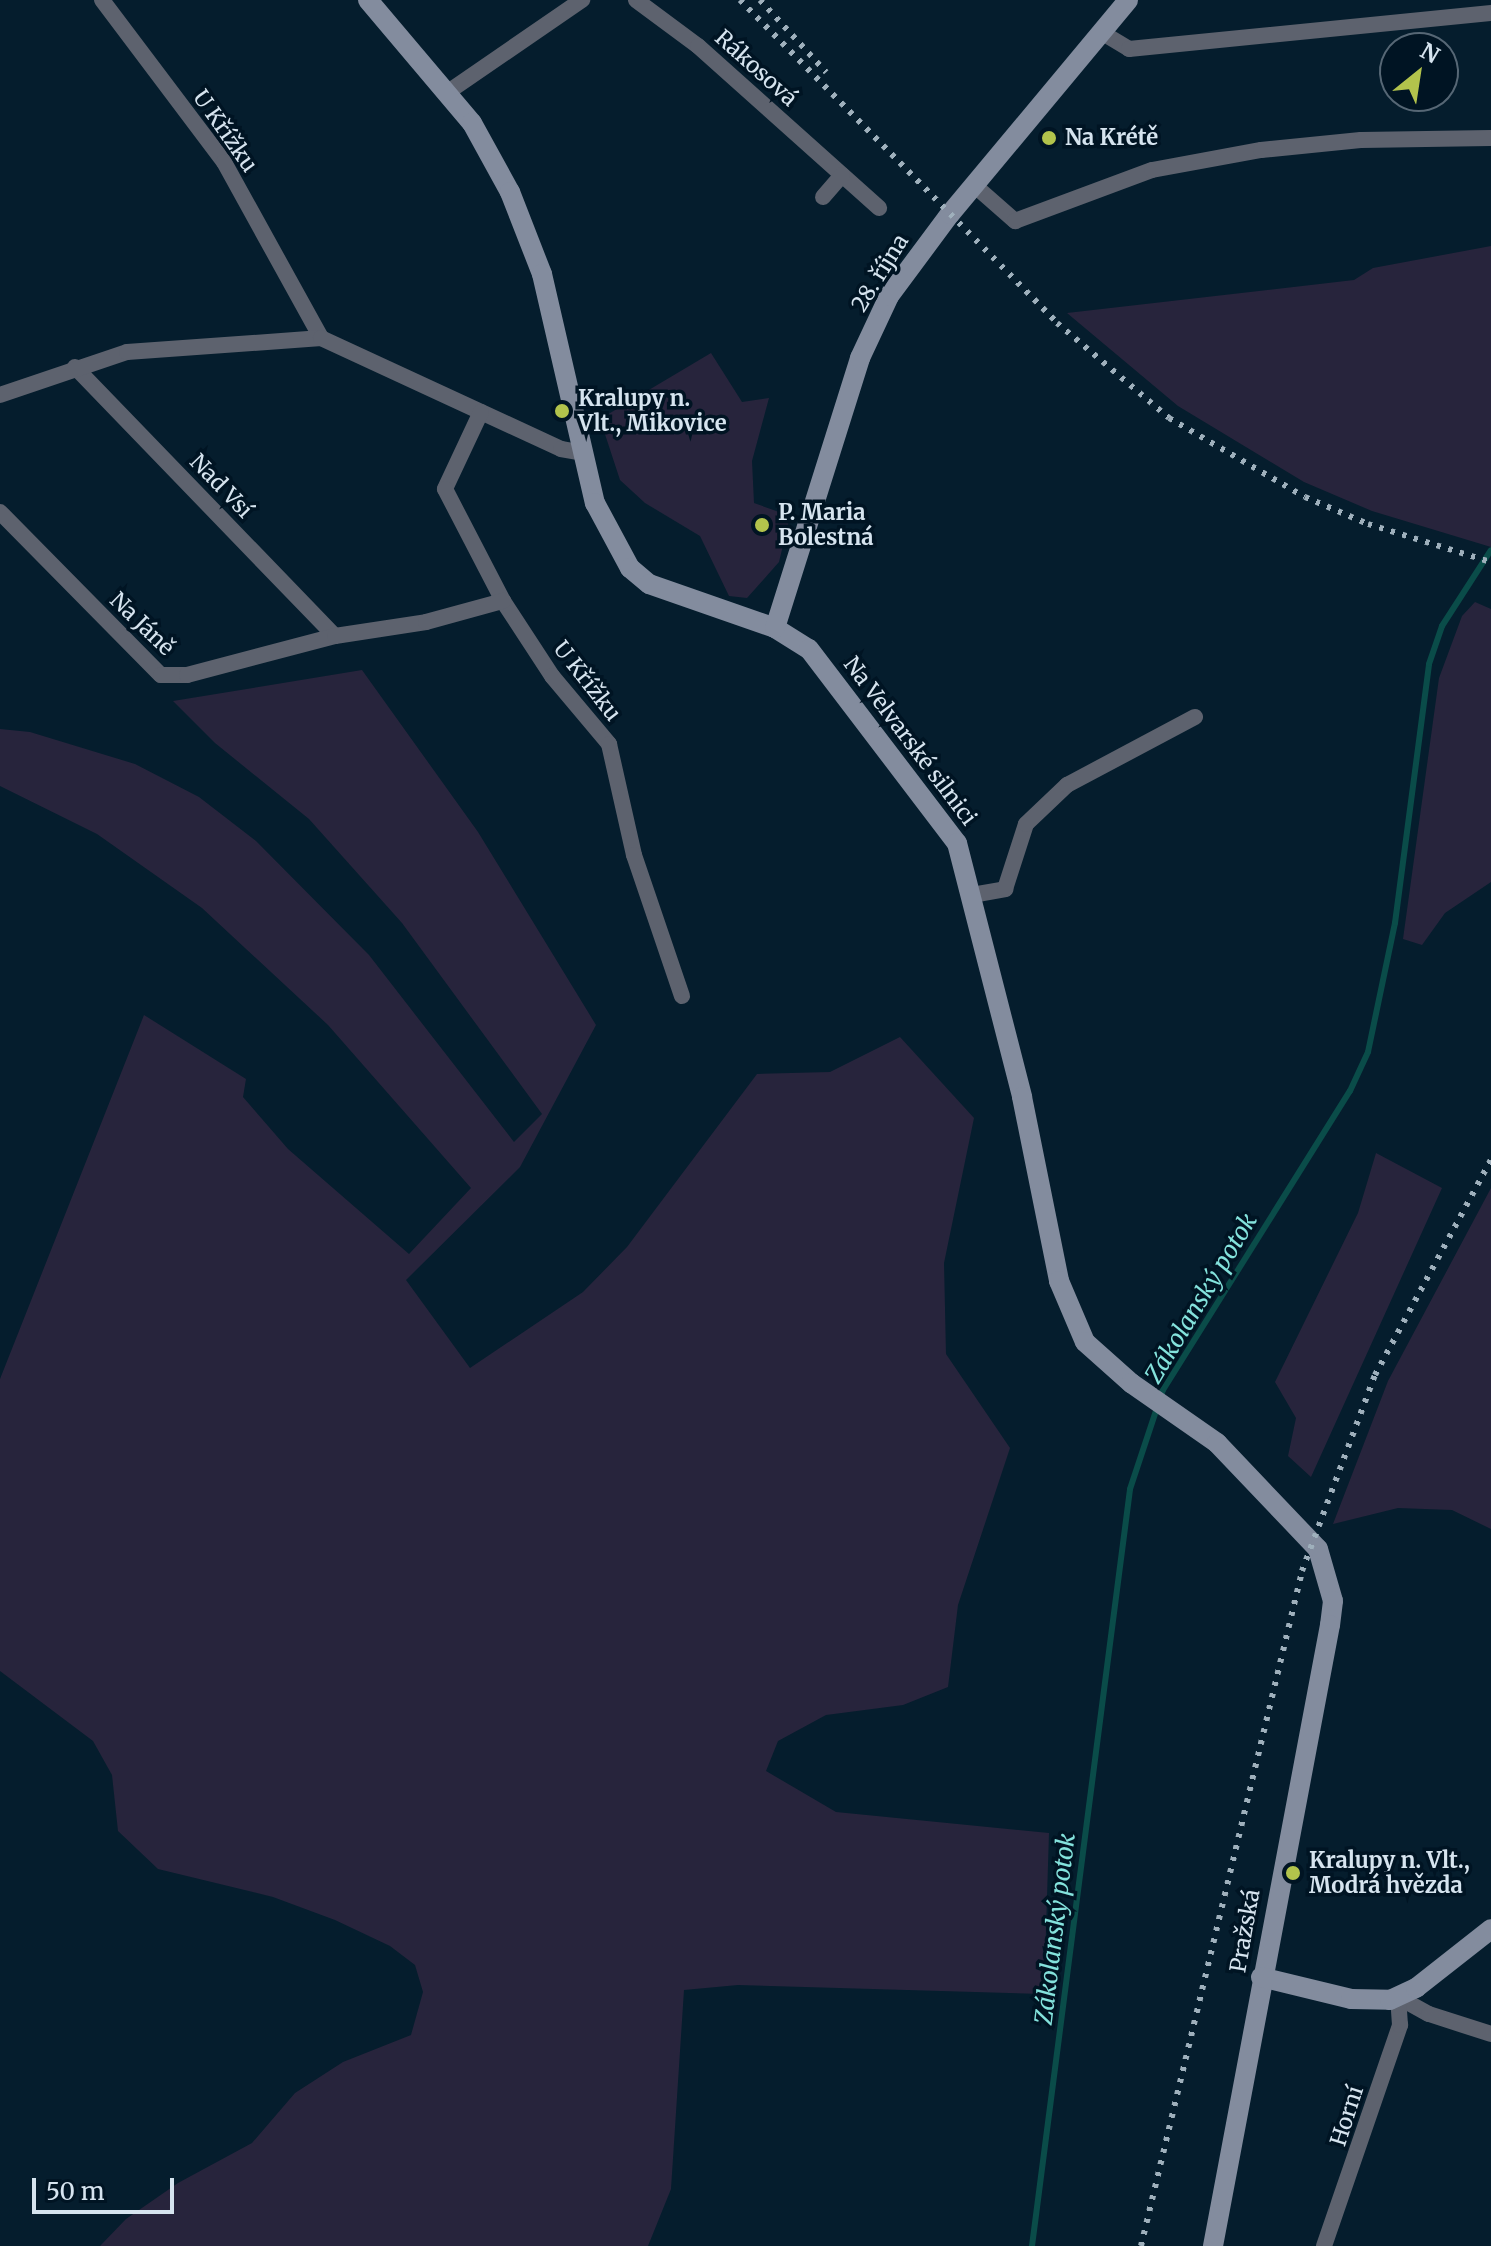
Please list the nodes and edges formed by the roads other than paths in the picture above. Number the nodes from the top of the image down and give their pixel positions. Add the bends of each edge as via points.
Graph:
1 (102, 0) edge
2 (368, 0) edge
3 (582, 0) edge
4 (636, 0) edge
5 (1128, 0) edge
6 (1491, 13) edge
7 (1101, 32) junction
8 (448, 92) junction
9 (1491, 138) edge
10 (842, 175) junction
11 (974, 185) junction
12 (823, 197) dead end
13 (879, 208) dead end
14 (321, 338) junction
15 (75, 367) junction
16 (0, 395) edge
17 (481, 412) junction
18 (583, 453) junction
19 (0, 512) edge
20 (503, 601) junction
21 (775, 628) junction
22 (335, 636) junction
23 (1195, 717) dead end
24 (972, 895) junction
25 (682, 996) dead end
26 (1330, 1625) joint
27 (1491, 1929) edge
28 (1261, 1977) junction
29 (1398, 1997) junction
30 (1491, 2034) edge
31 (1213, 2246) edge
32 (1324, 2246) edge

1 - 14 street, U Křížku via 224,162
2 - 8 main road, Na Velvarské silnici
3 - 8 street
4 - 10 street, Rákosová via 698,46
5 - 7 main road, 28. října
6 - 7 street via 1129,49
7 - 11 main road, 28. října
8 - 18 main road, Na Velvarské silnici via 486,145 536,254
9 - 11 street via 1361,140 1261,150 1152,170 1015,221
10 - 12 street
10 - 13 street, Rákosová
11 - 21 main road, 28. října via 905,271 875,323
14 - 15 street via 127,352
14 - 17 street
15 - 16 street
15 - 22 street, Nad Vsí
17 - 18 street via 561,449
17 - 20 street, U Křížku via 445,489
18 - 21 main road, Na Velvarské silnici via 595,503 630,568 649,584
19 - 22 street, Na Jáně via 161,675 187,675
20 - 22 street via 426,622
20 - 25 street, U Křížku via 552,676 609,744 634,855
21 - 24 main road, Na Velvarské silnici via 819,660 948,828 966,864
23 - 24 street via 1067,785 1026,824 1005,889
24 - 26 main road, Na Velvarské silnici via 1069,1312 1085,1342 1140,1390 1217,1443 1312,1540 1333,1601
26 - 28 main road, Pražská
27 - 29 main road
28 - 29 main road via 1365,2001
28 - 31 main road, Pražská
29 - 30 street via 1429,2014
29 - 32 street, Horní via 1400,2025

